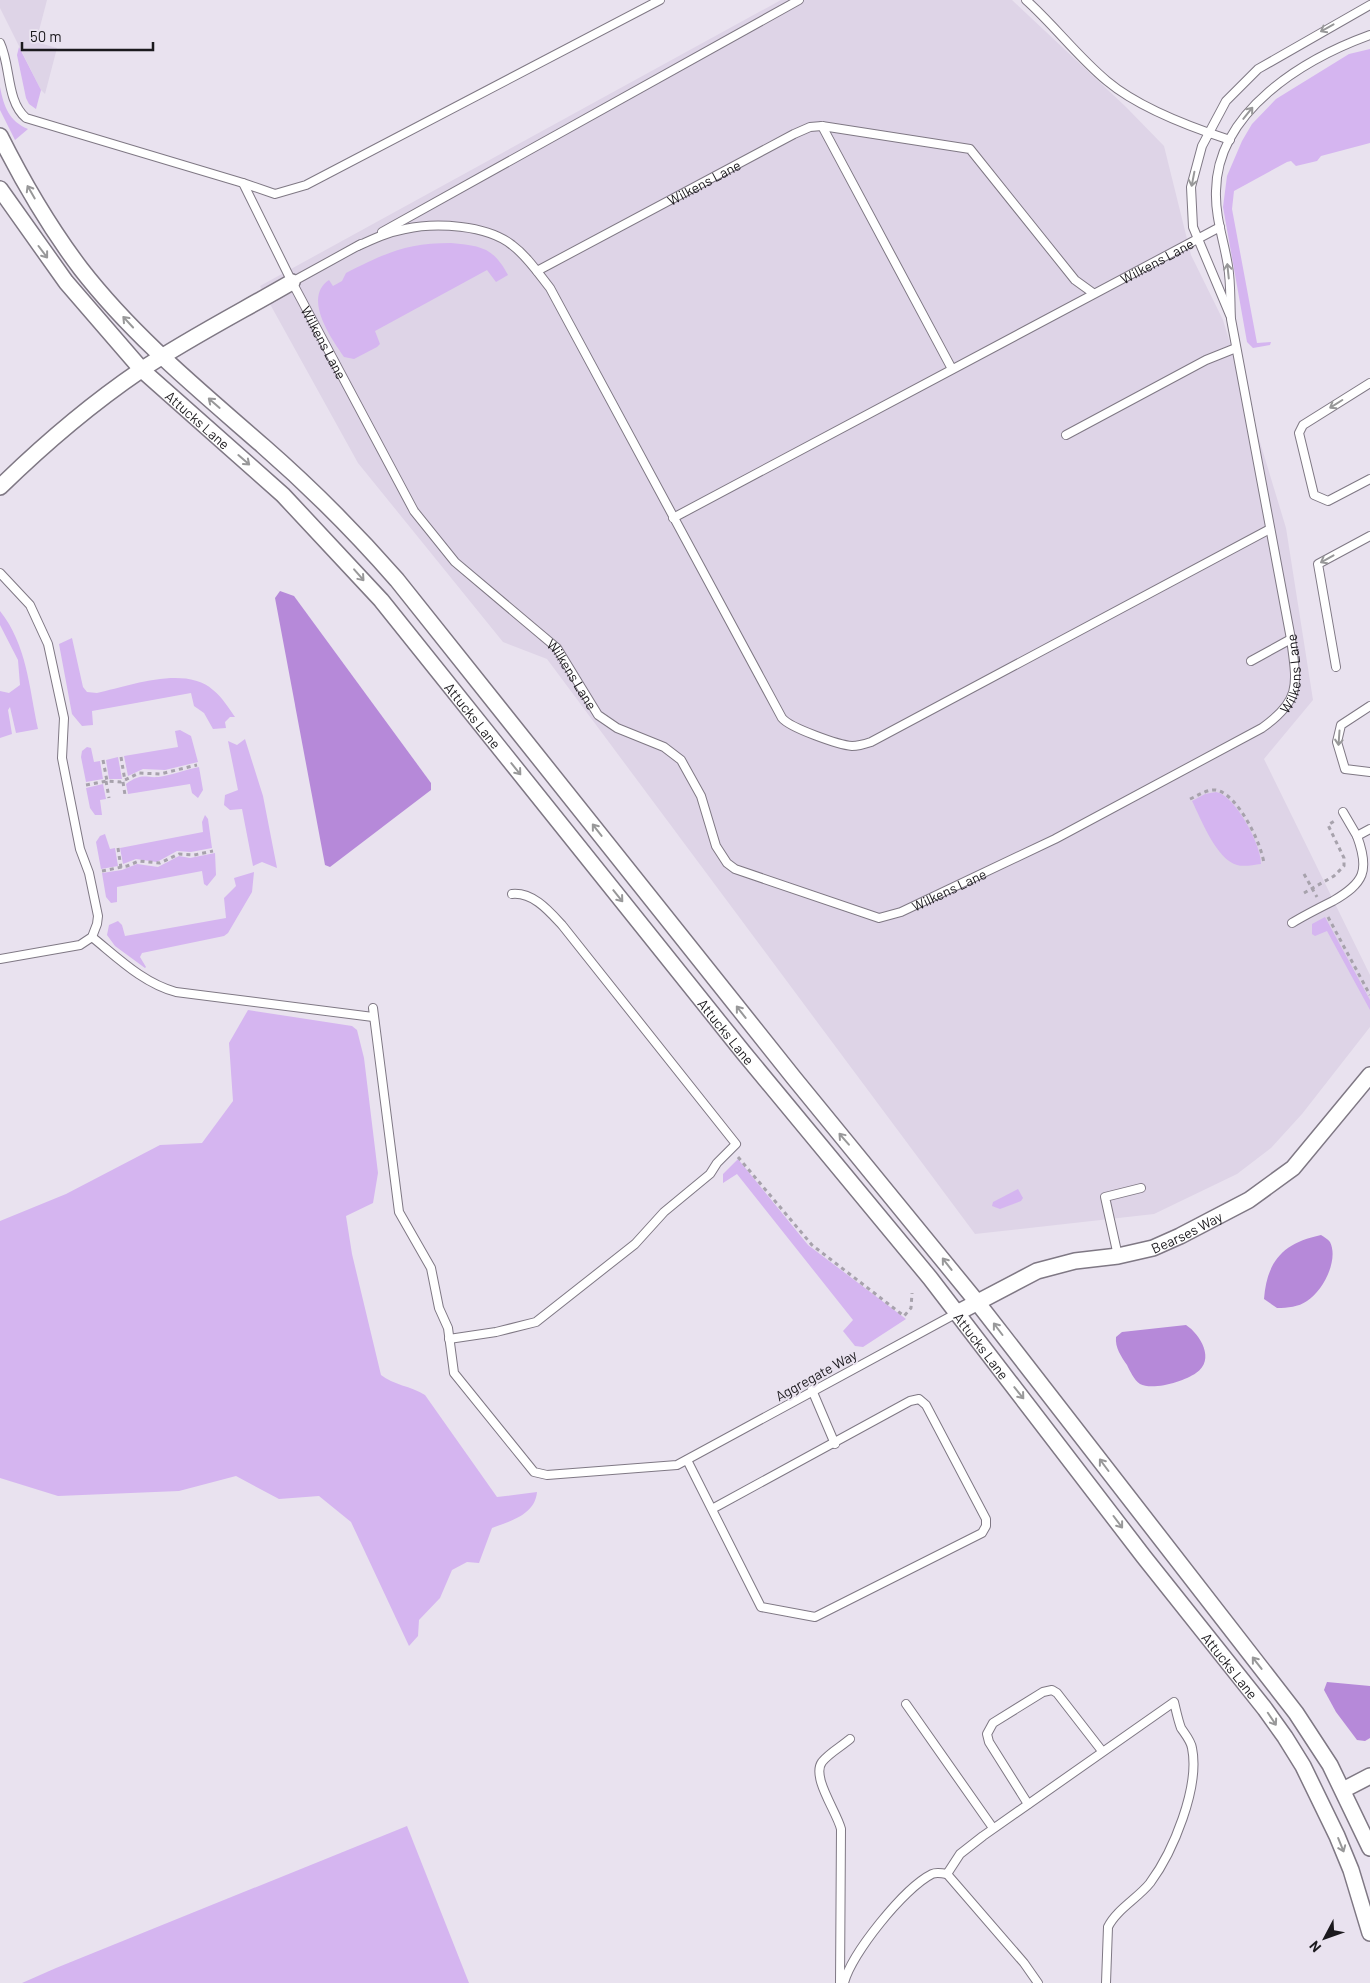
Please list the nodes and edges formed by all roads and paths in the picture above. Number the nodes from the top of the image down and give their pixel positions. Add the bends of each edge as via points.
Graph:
1 (660, 0) edge
2 (799, 0) edge
3 (1026, 0) edge
4 (1370, 5) edge
5 (1370, 35) edge
6 (0, 43) edge
7 (822, 126) junction
8 (1208, 132) junction
9 (0, 136) edge
10 (1230, 140) junction
11 (243, 182) junction
12 (0, 188) edge
13 (1220, 227) junction
14 (1196, 238) junction
15 (358, 246) junction
16 (537, 271) junction
17 (292, 282) junction
18 (1093, 293) junction
19 (1231, 319) junction
20 (1236, 348) junction
21 (162, 357) junction
22 (952, 369) junction
23 (142, 370) junction
24 (1370, 382) edge
25 (1066, 435) dead end
26 (1370, 479) edge
27 (0, 487) edge
28 (673, 518) junction
29 (1270, 529) junction
30 (1370, 536) edge
31 (0, 573) edge
32 (1292, 638) junction
33 (1251, 661) dead end
34 (1336, 667) dead end
35 (1370, 706) edge
36 (121, 757) dead end
37 (103, 760) dead end
38 (197, 764) dead end
39 (1370, 772) edge
40 (106, 781) junction
41 (124, 781) junction
42 (86, 785) dead end
43 (125, 795) dead end
44 (109, 798) dead end
45 (1190, 799) dead end
46 (1344, 813) joint
47 (1370, 829) edge
48 (1357, 836) junction
49 (118, 848) dead end
50 (213, 851) dead end
51 (1264, 864) dead end
52 (121, 868) junction
53 (102, 871) dead end
54 (1304, 874) dead end
55 (1312, 889) junction
56 (1304, 893) dead end
57 (512, 894) dead end
58 (1317, 898) dead end
59 (1328, 917) dead end
60 (1292, 923) dead end
61 (92, 937) junction
62 (0, 959) edge
63 (1370, 996) edge
64 (373, 1008) dead end
65 (373, 1017) junction
66 (1370, 1075) edge
67 (732, 1149) junction
68 (1141, 1188) dead end
69 (1118, 1256) junction
70 (912, 1293) dead end
71 (978, 1302) junction
72 (957, 1313) junction
73 (449, 1339) junction
74 (812, 1390) junction
75 (835, 1444) junction
76 (687, 1460) junction
77 (712, 1509) junction
78 (906, 1704) dead end
79 (850, 1739) dead end
80 (1102, 1751) junction
81 (1370, 1776) edge
82 (1343, 1790) junction
83 (1028, 1804) junction
84 (993, 1828) junction
85 (1370, 1848) edge
86 (947, 1874) junction
87 (1370, 1933) edge
88 (840, 1983) edge
89 (844, 1983) edge
90 (1038, 1983) edge
91 (1106, 1983) edge

1 - 11 lane via 306,185 275,194
2 - 15 lane
3 - 8 lane via 1120,92
4 -> 8 lane via 1258,69 1226,101
10 -> 5 lane via 1249,110 1276,85 1341,47
6 - 11 lane via 15,104 26,118
7 - 16 lane, Wilkens Lane via 799,131
7 - 18 lane, Wilkens Lane via 970,149 1075,280
7 - 22 lane
8 - 10 lane
8 -> 14 lane via 1192,187 1191,217
21 -> 9 street, Attucks Lane via 82,270 51,225
10 - 13 lane via 1216,189
11 - 17 lane, Wilkens Lane
12 -> 23 street, Attucks Lane via 66,282
13 - 14 lane, Wilkens Lane
19 -> 13 lane via 1228,268
14 - 18 lane, Wilkens Lane
14 - 19 lane
15 - 16 lane via 406,228 481,230 513,245
15 - 17 lane
16 - 28 lane via 554,296
17 - 21 street
17 - 32 lane, Wilkens Lane via 414,511 455,562 557,648 598,715 617,728 664,746 681,760 701,796 710,832 722,856 734,869 755,878 879,918 901,912 1055,839 1262,728 1284,711 1292,696 1296,678
18 - 22 lane, Wilkens Lane
19 - 20 lane, Wilkens Lane
20 - 25 lane via 1206,360
20 - 29 lane, Wilkens Lane
21 - 23 street
71 -> 21 street, Attucks Lane via 794,1078 397,580 319,498
22 - 28 lane, Wilkens Lane
23 - 27 street via 41,449
23 -> 72 street, Attucks Lane via 283,495 364,581
24 -> 26 lane via 1303,425 1299,433 1314,496 1328,501
28 - 29 lane via 782,718 791,726 850,746 872,742
29 - 32 lane, Wilkens Lane
30 -> 34 lane via 1318,564
31 - 61 lane via 30,606 48,644 65,724 62,758 80,849 96,907 97,924
32 - 33 lane
35 -> 39 lane via 1341,725 1336,742 1345,769
36 - 41 path
37 - 40 path
38 - 41 path via 160,774 139,773
40 - 41 path
40 - 42 path
40 - 44 path
41 - 43 path
45 - 51 path via 1208,790 1228,794 1257,840
46 - 48 lane
46 - 55 path via 1328,825 1344,858 1344,866
47 - 48 lane
48 - 60 lane via 1366,860 1358,885
49 - 52 path
50 - 52 path via 179,854 155,864 138,861
52 - 53 path
54 - 55 path
55 - 56 path
55 - 58 path
57 - 67 lane via 532,898 562,925 735,1141
59 - 63 path
61 - 62 lane via 80,945
61 - 65 lane via 146,980 160,987
64 - 65 lane
65 - 73 lane via 400,1212 431,1268
66 - 69 street, Bearses Way via 1304,1157 1266,1190 1180,1236 1153,1248
67 - 70 path via 802,1235 839,1267 904,1316 911,1308
67 - 73 lane via 710,1174 664,1212 635,1244 536,1322
68 - 69 lane via 1105,1197
69 - 71 street, Bearses Way via 1048,1267
71 - 72 street, Bearses Way
82 -> 71 street, Attucks Lane via 1330,1764 1296,1714
72 - 74 lane, Aggregate Way
72 -> 87 street, Attucks Lane via 1284,1737 1303,1766 1337,1836
73 - 76 lane, Aggregate Way via 456,1377 534,1472 547,1475 651,1468 673,1466
74 - 75 lane
74 - 76 lane, Aggregate Way
75 - 77 lane
75 - 77 lane via 919,1399 926,1405 986,1519 982,1533 815,1617 761,1607
76 - 77 lane
78 - 84 lane
79 - 88 lane via 822,1762 819,1770 824,1791 841,1829
80 - 83 lane
80 - 83 lane via 1052,1690 1043,1692 993,1723 987,1734 989,1742
80 - 91 lane via 1174,1702 1180,1726 1192,1746 1194,1766 1173,1842 1161,1868 1108,1927
81 - 82 street
82 - 85 street, Attucks Lane
83 - 84 lane
84 - 86 lane via 960,1854
86 - 89 lane via 933,1874 903,1898 857,1956
86 - 90 lane

